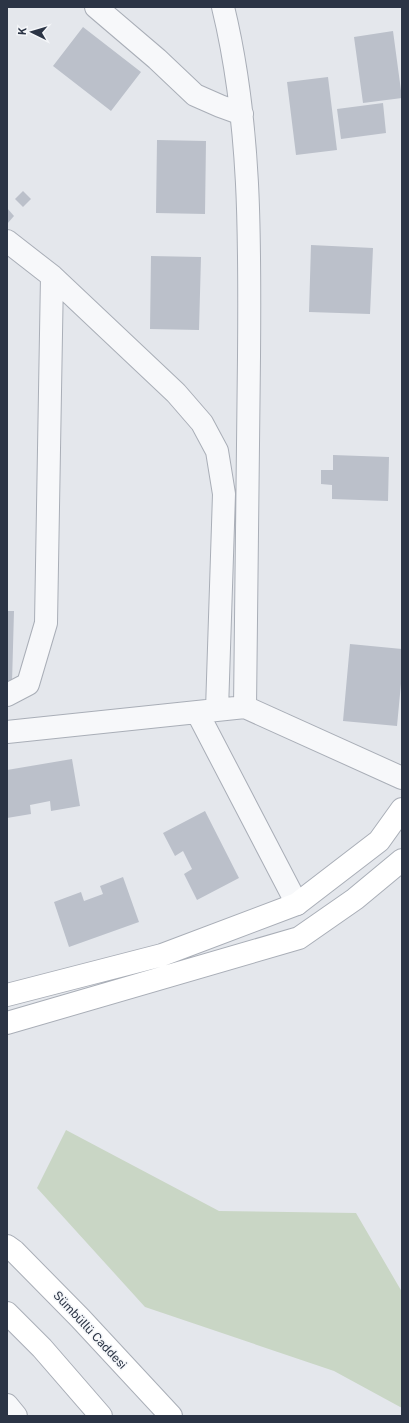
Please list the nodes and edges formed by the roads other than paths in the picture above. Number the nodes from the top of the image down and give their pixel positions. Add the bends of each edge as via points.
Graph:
1 (96, 7) edge
2 (223, 7) edge
3 (242, 114) junction
4 (7, 241) edge
5 (52, 276) junction
6 (7, 695) edge
7 (244, 706) junction
8 (207, 711) junction
9 (7, 732) edge
10 (402, 778) edge
11 (402, 809) edge
12 (402, 860) edge
13 (297, 904) junction
14 (7, 996) edge
15 (7, 1023) edge
16 (7, 1246) edge
17 (7, 1313) edge
18 (7, 1405) edge
19 (16, 1416) edge
20 (101, 1416) edge
21 (170, 1416) edge

1 - 3 street via 195,94
2 - 3 street via 234,51
3 - 7 street via 250,222
4 - 5 street
5 - 6 street via 46,623 28,684
5 - 8 street via 176,393 202,423 217,452 224,494
7 - 8 street
7 - 10 street
8 - 9 street
8 - 13 street
11 - 13 street via 379,840
12 - 15 street via 355,899 300,938
13 - 14 street via 162,955
16 - 21 street, Sümbüllü Caddesi via 80,1318
17 - 20 street via 42,1348
18 - 19 street

